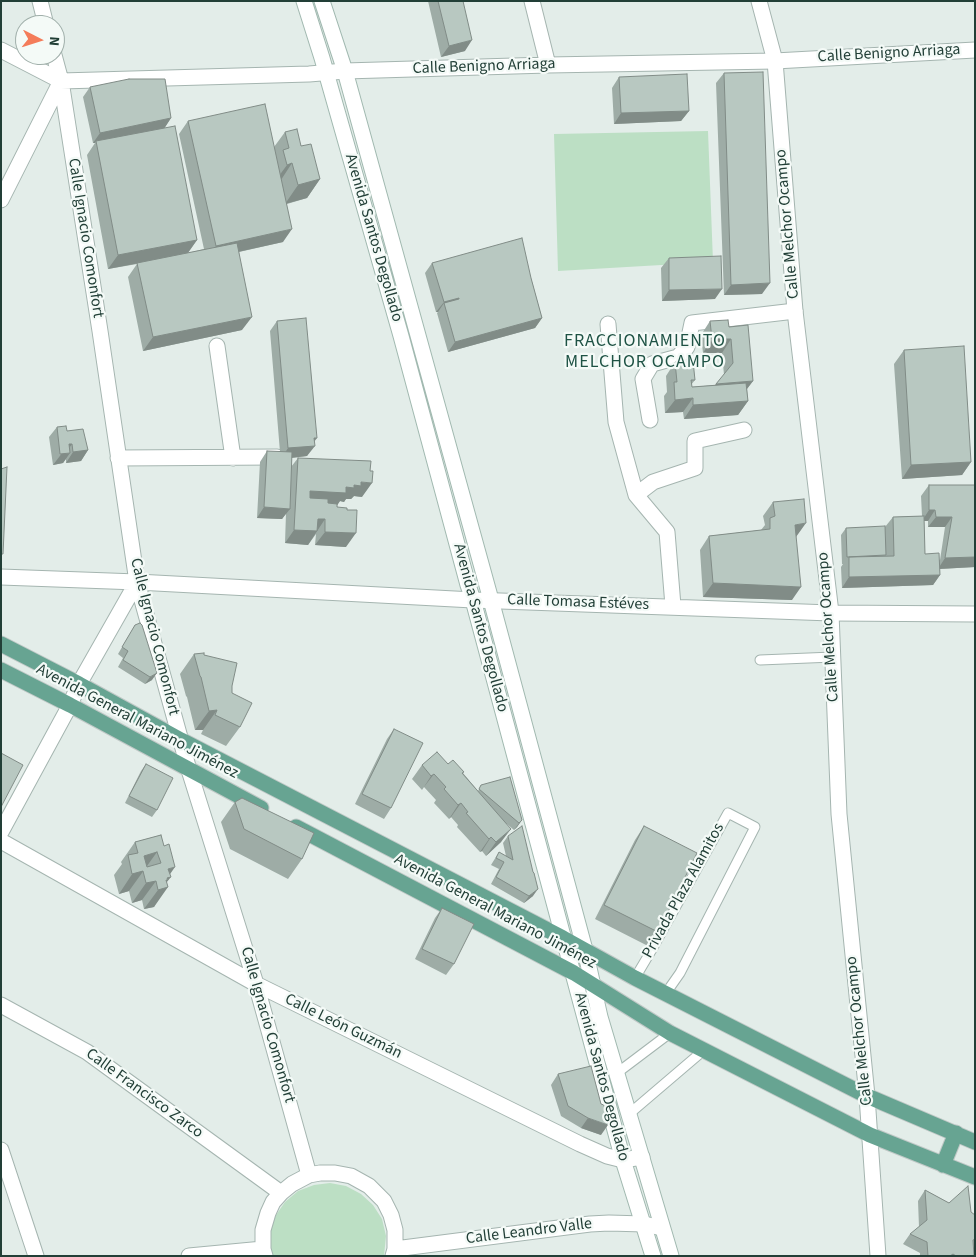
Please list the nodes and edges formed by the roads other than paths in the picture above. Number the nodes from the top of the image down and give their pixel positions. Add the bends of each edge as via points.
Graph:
1 (40, 1) edge
2 (304, 1) edge
3 (322, 1) edge
4 (532, 1) edge
5 (759, 1) edge
6 (44, 15) edge
7 (1, 50) edge
8 (975, 50) edge
9 (775, 61) junction
10 (56, 65) edge
11 (548, 65) junction
12 (344, 71) junction
13 (326, 73) junction
14 (60, 81) junction
15 (1, 200) edge
16 (795, 311) junction
17 (608, 324) dead end
18 (217, 346) dead end
19 (650, 420) dead end
20 (744, 430) dead end
21 (277, 457) edge
22 (118, 458) junction
23 (234, 458) junction
24 (636, 495) junction
25 (1, 577) edge
26 (137, 582) junction
27 (473, 600) junction
28 (491, 600) junction
29 (674, 606) junction
30 (830, 613) junction
31 (975, 614) edge
32 (1, 644) edge
33 (832, 657) junction
34 (760, 660) dead end
35 (1, 670) edge
36 (79, 684) junction
37 (70, 705) junction
38 (181, 740) junction
39 (189, 770) junction
40 (1, 832) edge
41 (1, 841) edge
42 (563, 938) junction
43 (584, 950) junction
44 (574, 974) junction
45 (635, 978) junction
46 (256, 984) junction
47 (593, 985) junction
48 (666, 993) junction
49 (1, 1005) edge
50 (670, 1033) junction
51 (704, 1050) junction
52 (617, 1073) junction
53 (867, 1096) junction
54 (629, 1114) junction
55 (956, 1133) junction
56 (870, 1134) junction
57 (975, 1142) edge
58 (1, 1150) edge
59 (642, 1157) junction
60 (623, 1160) junction
61 (943, 1165) junction
62 (309, 1175) junction
63 (975, 1177) edge
64 (281, 1193) junction
65 (644, 1224) junction
66 (662, 1228) junction
67 (264, 1252) edge
68 (394, 1252) edge
69 (36, 1256) edge
70 (189, 1256) edge
71 (653, 1256) edge
72 (671, 1256) edge
73 (878, 1256) edge

1 - 6 street
2 - 13 street, Avenida Santos Degollado
3 - 12 street, Avenida Santos Degollado
4 - 11 street
5 - 9 street, Calle Melchor Ocampo
7 - 14 street, Calle Benigno Arriaga
8 - 9 street, Calle Benigno Arriaga
9 - 11 street, Calle Benigno Arriaga
9 - 16 street, Calle Melchor Ocampo
10 - 14 street, Calle Ignacio Comonfort
11 - 12 street, Calle Benigno Arriaga
12 - 13 street, Calle Benigno Arriaga
12 - 28 street, Avenida Santos Degollado
13 - 14 street, Calle Benigno Arriaga
13 - 27 street, Avenida Santos Degollado
14 - 15 street
14 - 22 street, Calle Ignacio Comonfort
16 - 19 street via 692,323 687,347 678,357 652,364 644,378
16 - 30 street, Calle Melchor Ocampo
17 - 24 street via 616,422
18 - 23 street
20 - 24 street via 696,441 694,468 653,482
21 - 23 street
22 - 23 street
22 - 26 street, Calle Ignacio Comonfort
24 - 29 street via 667,532
25 - 26 street, Calle Tomasa Estéves
26 - 27 street, Calle Tomasa Estéves
26 - 36 street
26 - 38 street, Calle Ignacio Comonfort
27 - 28 street, Calle Tomasa Estéves
27 - 42 street, Avenida Santos Degollado
28 - 29 street, Calle Tomasa Estéves
28 - 43 street, Avenida Santos Degollado
29 - 30 street, Calle Tomasa Estéves
30 - 31 street, Calle Tomasa Estéves
30 - 33 street, Calle Melchor Ocampo
32 - 36 main road, Avenida General Mariano Jiménez
33 - 34 lane
33 - 53 street, Calle Melchor Ocampo via 839,814
35 - 37 main road, Avenida General Mariano Jiménez
36 - 37 street
36 - 38 main road, Avenida General Mariano Jiménez
37 - 39 main road, Avenida General Mariano Jiménez
37 - 40 street
38 - 39 street, Calle Ignacio Comonfort
38 - 42 main road, Avenida General Mariano Jiménez
39 - 44 main road, Avenida General Mariano Jiménez
39 - 46 street, Calle Ignacio Comonfort
41 - 46 street, Calle León Guzmán
42 - 43 main road, Avenida General Mariano Jiménez
42 - 44 street, Avenida Santos Degollado
43 - 45 main road, Avenida General Mariano Jiménez
43 - 47 street, Avenida Santos Degollado
44 - 47 main road, Avenida General Mariano Jiménez
44 - 60 street, Avenida Santos Degollado
45 - 48 main road, Avenida General Mariano Jiménez
45 - 48 lane, Privada Plaza Alamitos via 728,813 756,827 680,973
46 - 60 street, Calle León Guzmán via 580,1144
46 - 62 street, Calle Ignacio Comonfort
47 - 50 main road, Avenida General Mariano Jiménez
47 - 52 street, Avenida Santos Degollado
48 - 53 main road, Avenida General Mariano Jiménez
49 - 64 street, Calle Francisco Zarco via 87,1052
50 - 51 main road, Avenida General Mariano Jiménez
50 - 52 lane
51 - 54 lane
51 - 56 main road, Avenida General Mariano Jiménez
52 - 54 street, Avenida Santos Degollado
53 - 55 main road, Avenida General Mariano Jiménez
53 - 56 street, Calle Melchor Ocampo
54 - 59 street, Avenida Santos Degollado
55 - 57 main road, Avenida General Mariano Jiménez
55 - 61 main road
56 - 61 main road, Avenida General Mariano Jiménez
56 - 73 street, Calle Melchor Ocampo
58 - 69 street
59 - 60 street, Calle León Guzmán
59 - 66 street, Avenida Santos Degollado
60 - 65 street, Avenida Santos Degollado
61 - 63 main road, Avenida General Mariano Jiménez
62 - 64 street
62 - 68 street via 335,1173 350,1176 369,1186 384,1201 391,1215 395,1230
64 - 67 street via 268,1213 263,1230
65 - 66 street, Calle Leandro Valle
65 - 68 street, Calle Leandro Valle via 590,1224
65 - 71 street, Avenida Santos Degollado
66 - 72 street, Avenida Santos Degollado
67 - 70 street

